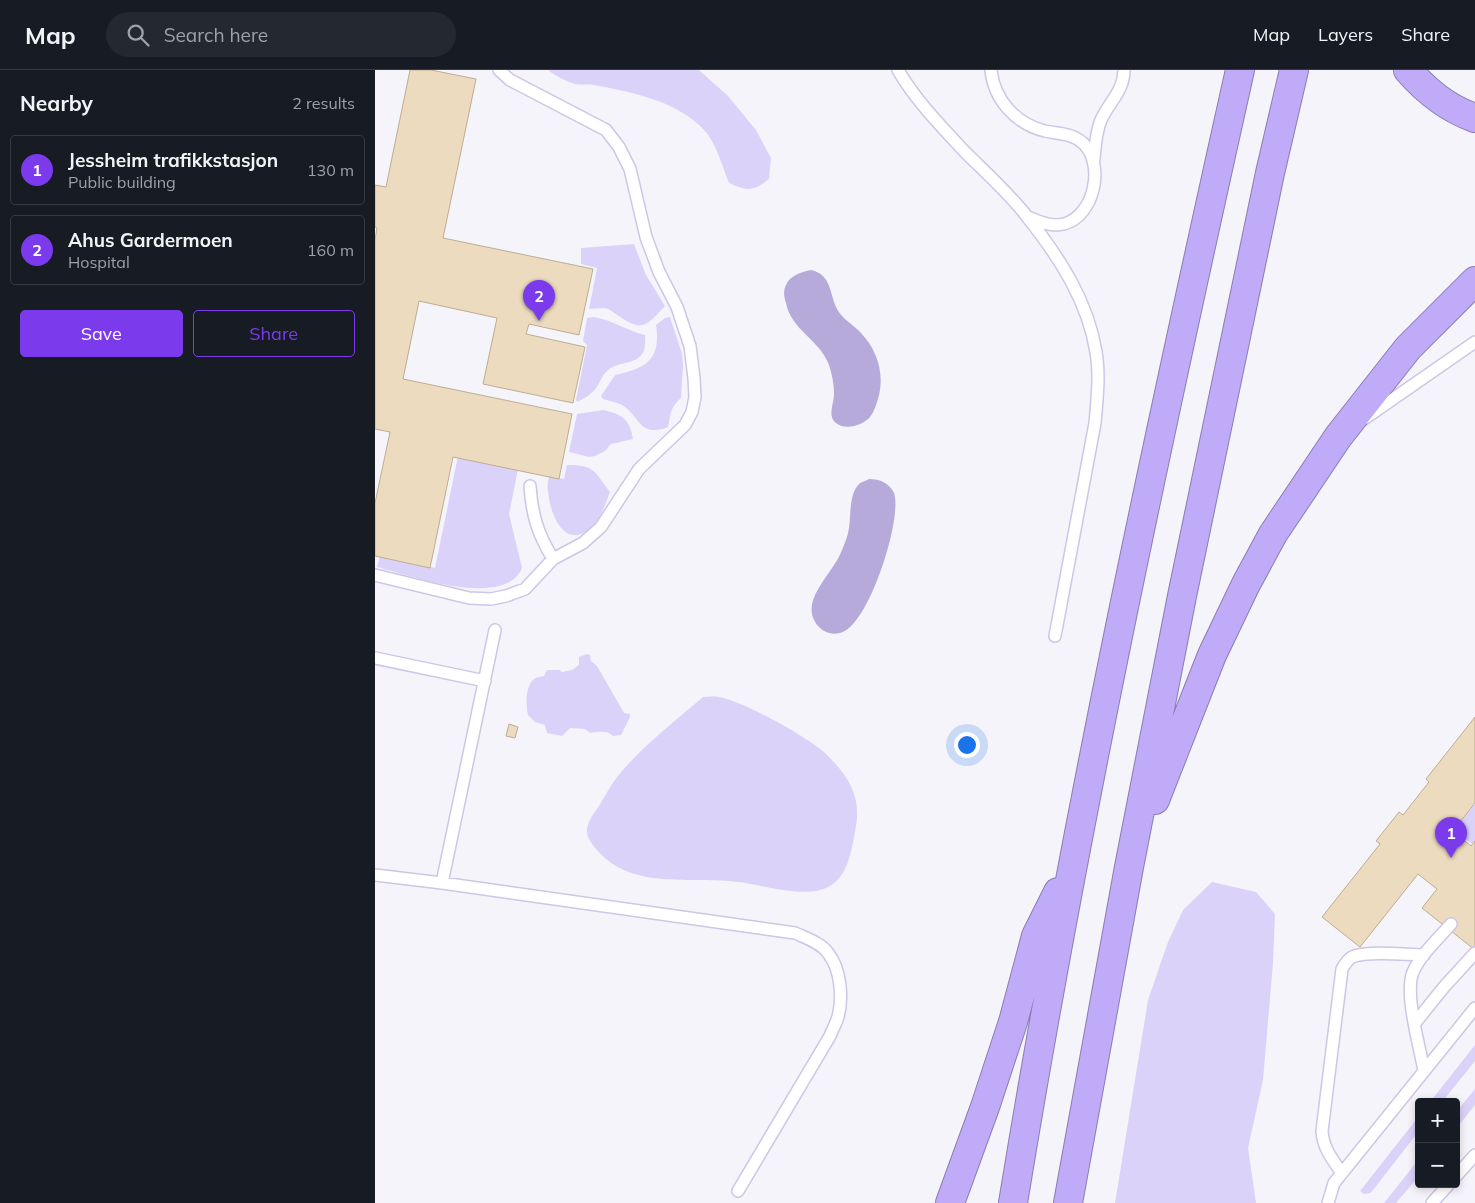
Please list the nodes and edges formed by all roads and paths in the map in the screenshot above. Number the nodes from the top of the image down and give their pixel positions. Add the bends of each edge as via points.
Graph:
1 (499, 70) edge
2 (898, 70) edge
3 (991, 70) edge
4 (1124, 70) edge
5 (1240, 70) edge
6 (1294, 70) edge
7 (1408, 70) edge
8 (1475, 118) edge
9 (1094, 160) junction
10 (1027, 216) junction
11 (1475, 281) edge
12 (1475, 342) edge
13 (1338, 437) junction
14 (530, 486) dead end
15 (553, 559) junction
16 (375, 575) edge
17 (495, 630) dead end
18 (1055, 636) dead end
19 (375, 658) edge
20 (485, 681) junction
21 (1072, 864) junction
22 (1129, 867) junction
23 (375, 875) edge
24 (442, 883) junction
25 (1451, 924) dead end
26 (1475, 953) edge
27 (1425, 955) junction
28 (1475, 1008) edge
29 (1415, 1023) junction
30 (1424, 1071) junction
31 (1475, 1157) edge
32 (1460, 1172) edge
33 (1342, 1173) junction
34 (1445, 1188) edge
35 (738, 1191) dead end
36 (949, 1203) edge
37 (1013, 1203) edge
38 (1068, 1203) edge
39 (1328, 1203) edge
40 (1432, 1203) edge

1 - 15 lane via 510,80 606,130 619,147 630,169 646,237 677,307 695,378 692,412 685,424 639,469 601,527 583,543
2 - 10 lane via 934,118
3 - 9 lane via 999,97 1012,114 1045,131 1069,134 1085,145
4 - 9 lane via 1120,90 1097,134
5 - 21 highway via 1120,625
6 - 22 highway via 1186,578
7 - 8 highway via 1444,104
9 - 10 lane via 1096,170 1090,198 1076,218 1068,223 1051,225
10 - 18 lane via 1066,272 1080,299 1092,330 1098,367 1095,424
11 - 13 highway via 1408,348
12 - 13 lane
13 - 22 highway via 1273,534 1246,584 1212,654
14 - 15 lane via 535,524
15 - 16 lane via 525,589 491,599 469,598
17 - 20 lane
19 - 20 lane
20 - 24 lane
21 - 36 highway via 1036,936 992,1088
21 - 37 highway
22 - 38 highway
23 - 24 lane
24 - 35 lane via 795,933 816,942 828,952 839,979 841,999 837,1018 830,1036
25 - 27 lane
26 - 29 lane
27 - 29 lane via 1412,974 1410,985
27 - 33 lane via 1362,954 1345,962 1342,969 1322,1131 1328,1154
28 - 30 lane
29 - 30 lane
30 - 33 lane
31 - 32 lane
33 - 39 lane via 1334,1183
34 - 40 lane

